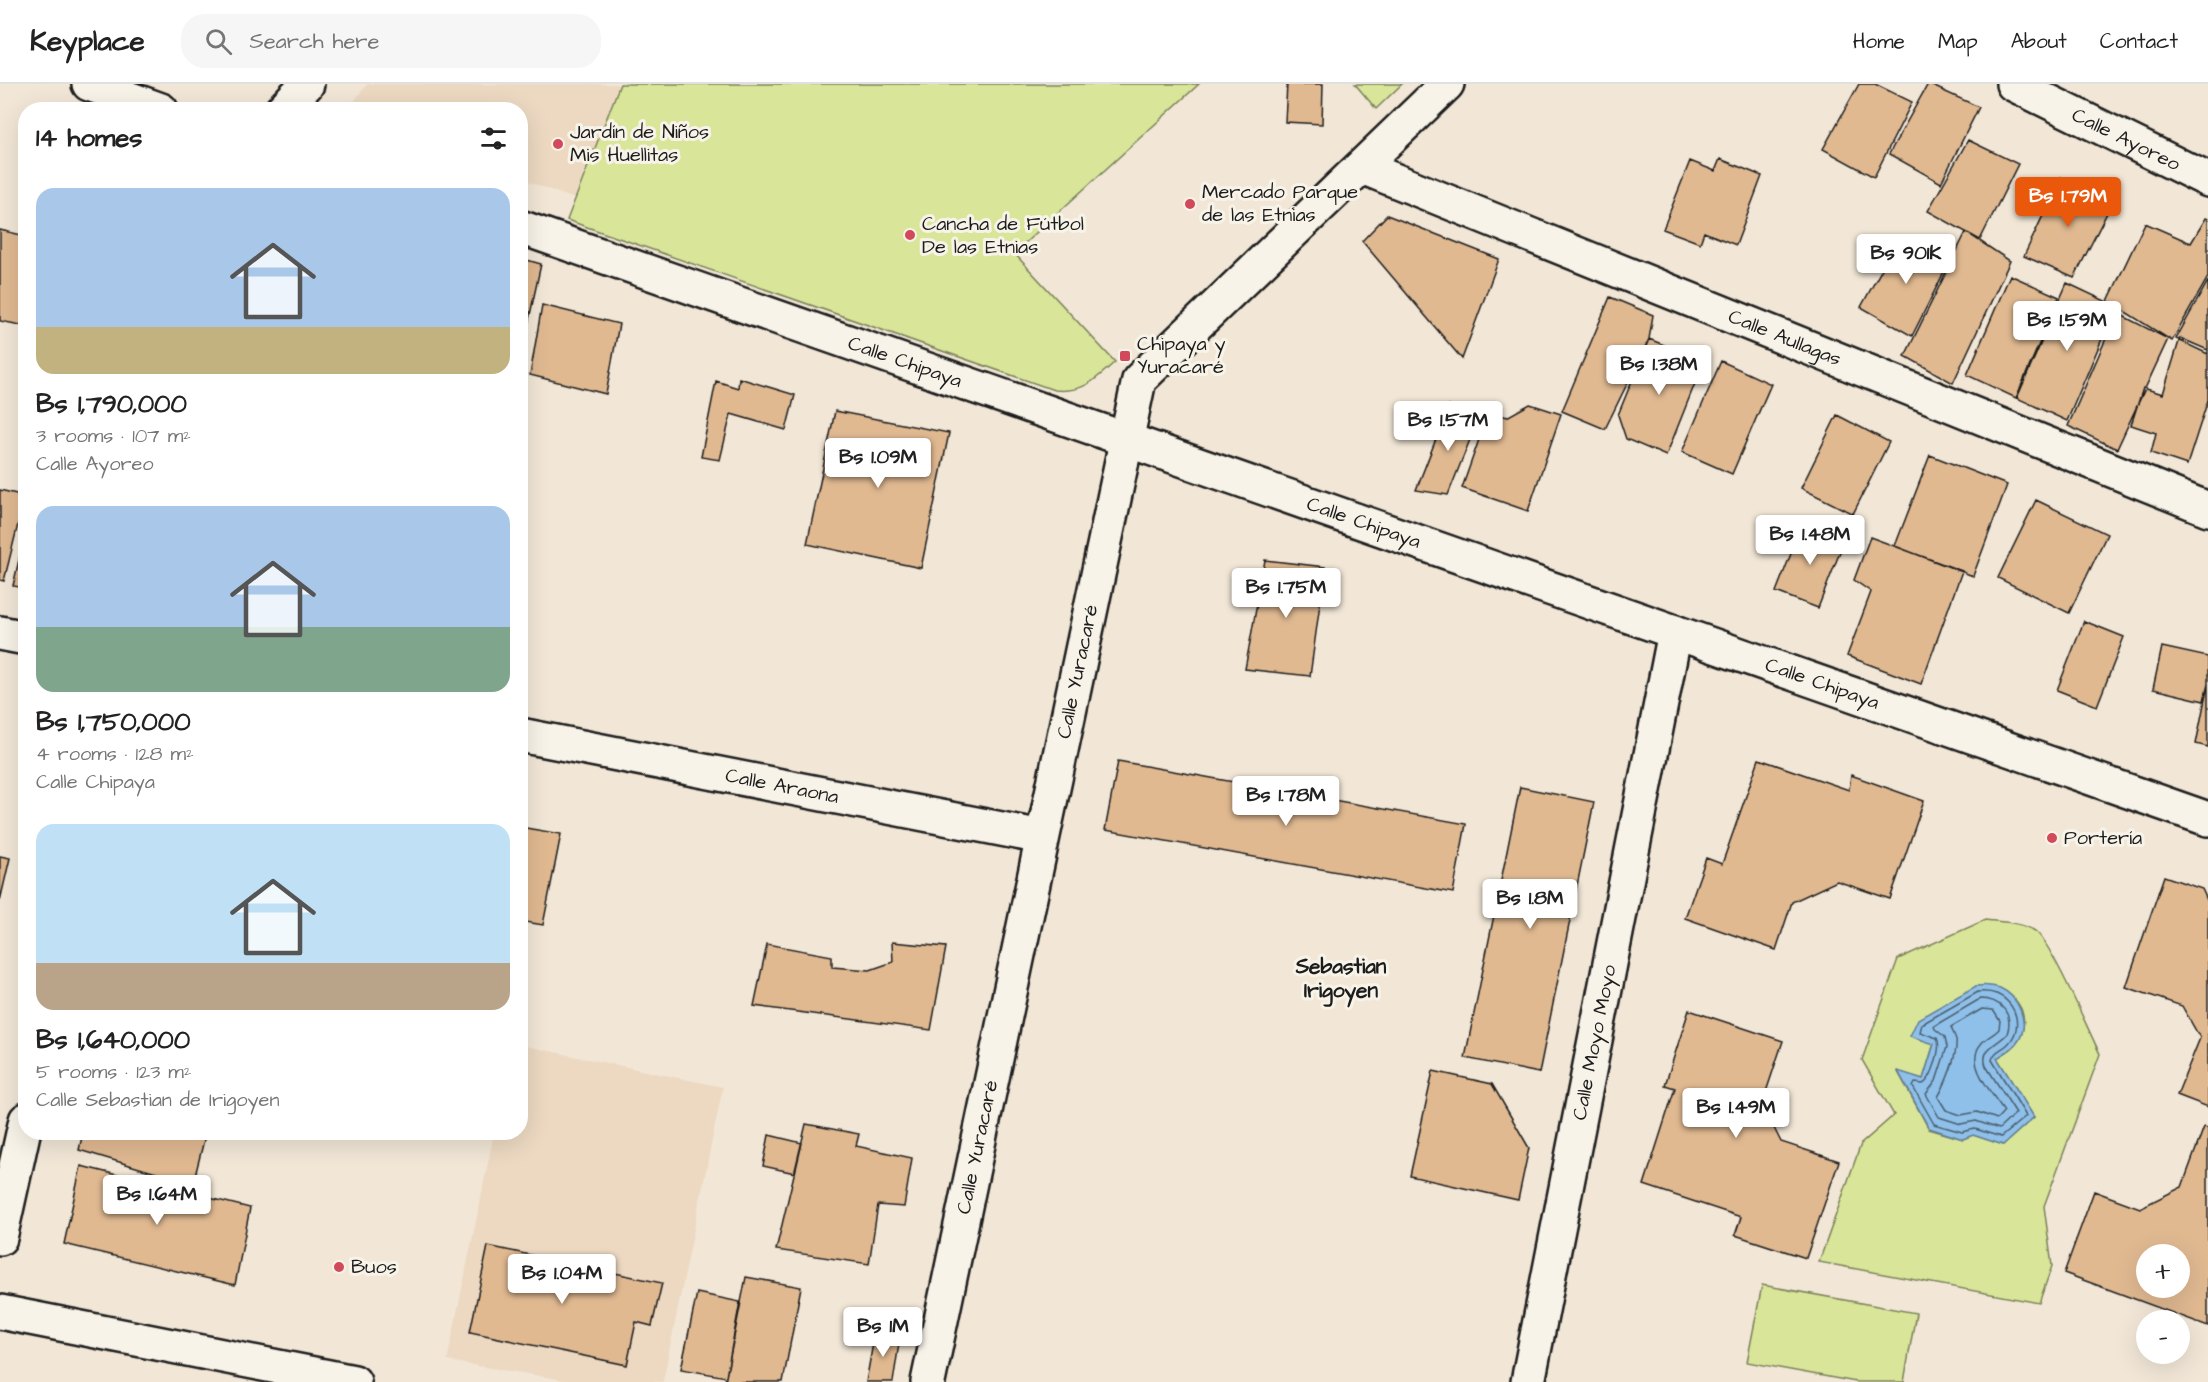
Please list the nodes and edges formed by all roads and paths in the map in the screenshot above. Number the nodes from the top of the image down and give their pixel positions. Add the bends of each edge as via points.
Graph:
1 (89, 84) edge
2 (307, 84) edge
3 (1447, 84) edge
4 (2013, 84) edge
5 (139, 102) edge
6 (290, 102) edge
7 (1362, 167) junction
8 (2208, 180) edge
9 (528, 230) edge
10 (1128, 442) junction
11 (2208, 509) edge
12 (1675, 632) junction
13 (0, 633) edge
14 (18, 636) edge
15 (528, 737) edge
16 (2208, 819) edge
17 (1042, 837) junction
18 (22, 1140) edge
19 (0, 1238) edge
20 (0, 1312) edge
21 (354, 1382) edge
22 (928, 1382) edge
23 (1528, 1382) edge

1 - 5 street
2 - 6 street
3 - 7 street, Calle Yuracaré
4 - 8 street, Calle Ayoreo
7 - 10 street, Calle Yuracaré via 1139,380
7 - 11 street, Calle Aullagas
9 - 10 street, Calle Chipaya
10 - 12 street, Calle Chipaya
10 - 17 street, Calle Yuracaré
12 - 16 street, Calle Chipaya
12 - 23 street, Calle Moyo Moyo
13 - 14 street
15 - 17 street, Calle Araona
17 - 22 street, Calle Yuracaré
18 - 19 street
20 - 21 street

